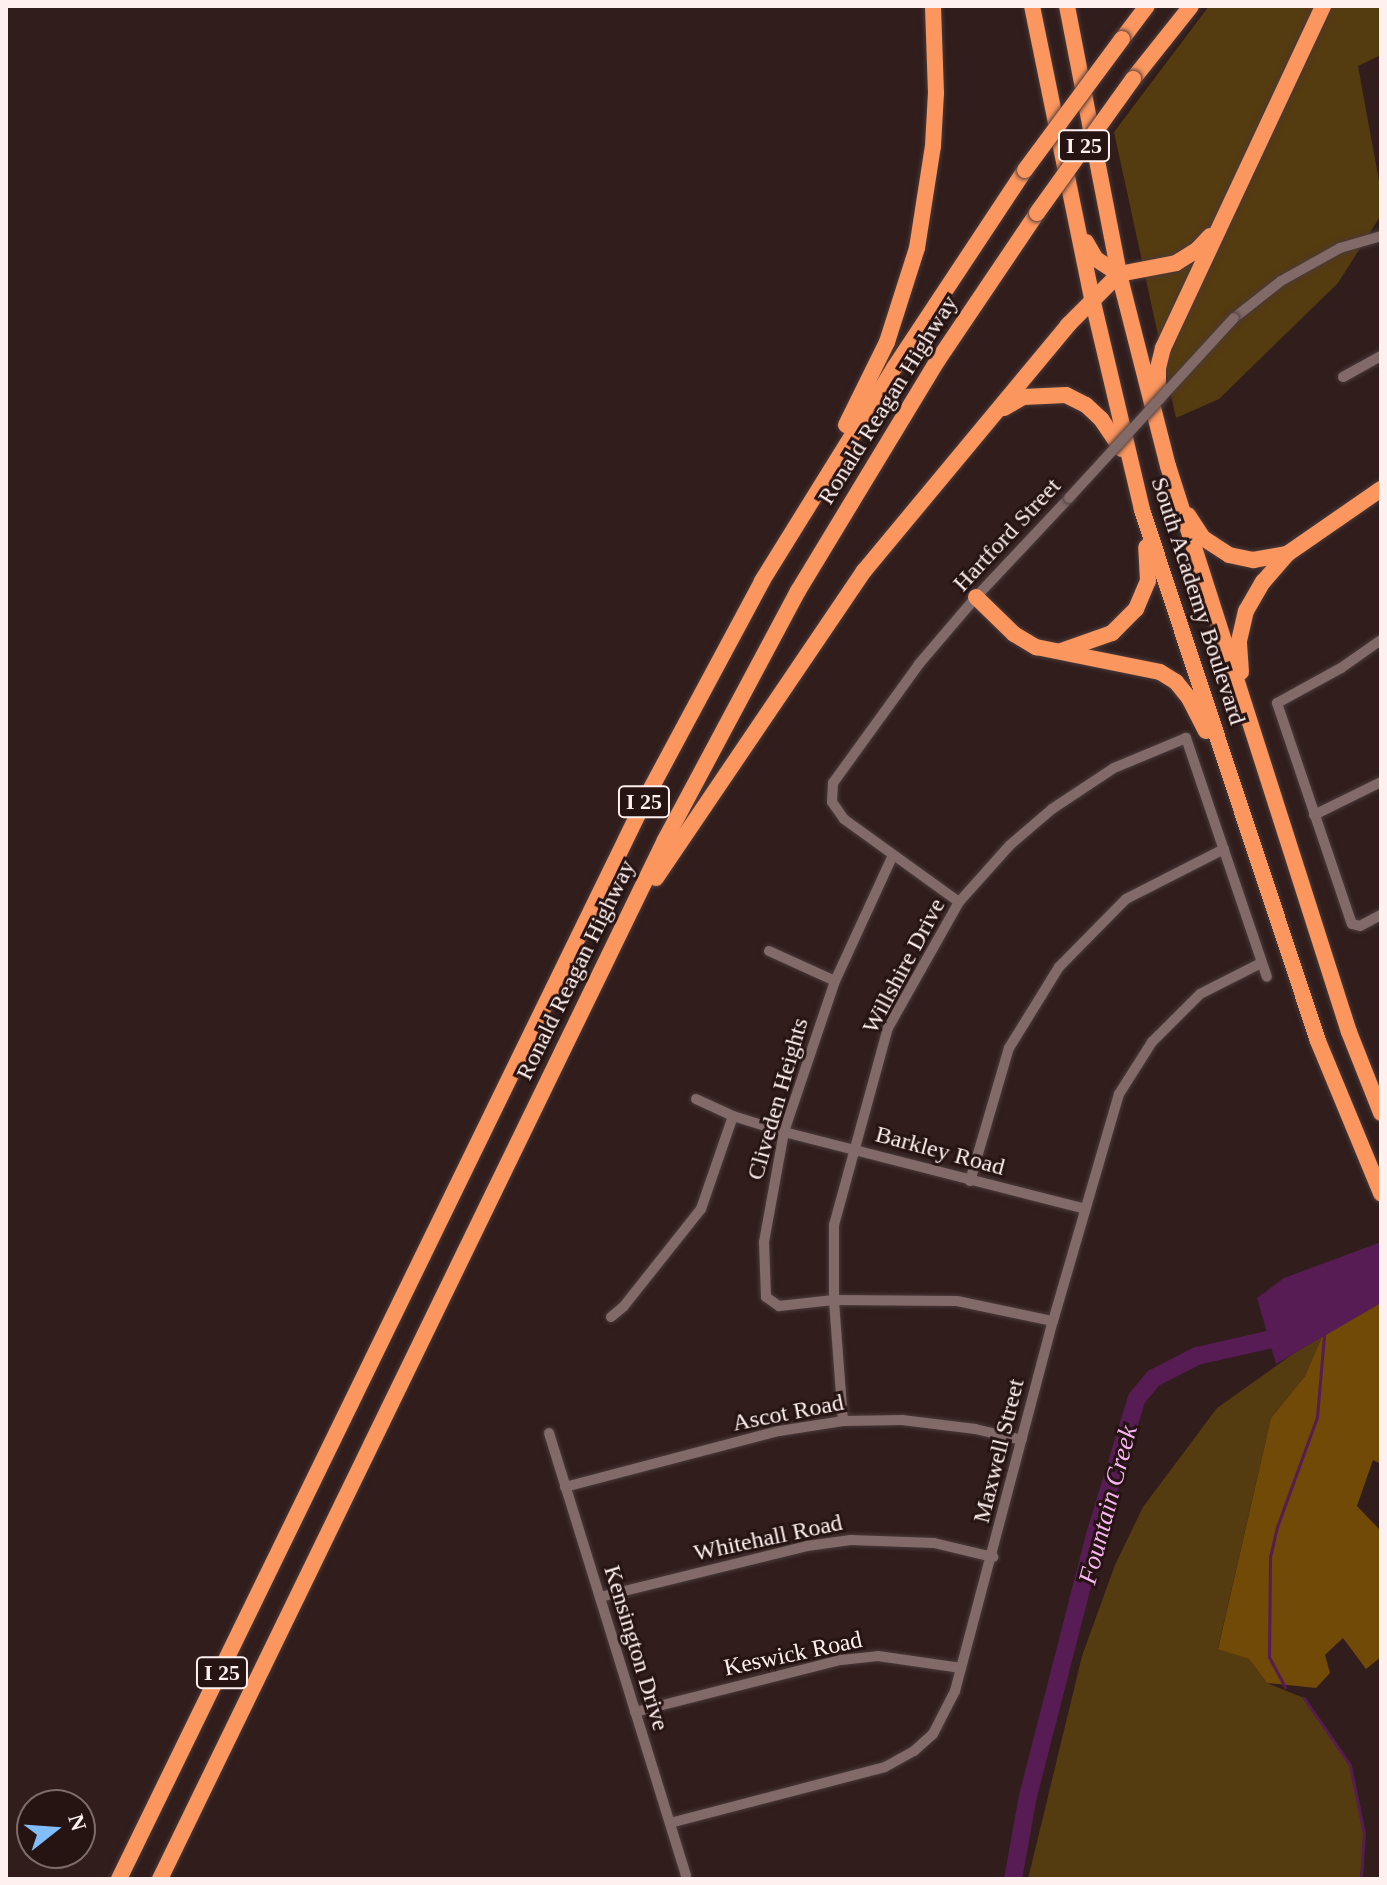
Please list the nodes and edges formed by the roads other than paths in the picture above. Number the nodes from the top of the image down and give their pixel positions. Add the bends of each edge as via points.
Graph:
1 (933, 6) edge
2 (1032, 6) edge
3 (1067, 6) edge
4 (1147, 6) edge
5 (1191, 6) edge
6 (1323, 6) edge
7 (1219, 226) junction
8 (1080, 233) junction
9 (1381, 236) edge
10 (1119, 274) junction
11 (1092, 298) junction
12 (1381, 356) edge
13 (1343, 377) dead end
14 (995, 412) junction
15 (1159, 426) junction
16 (1127, 459) junction
17 (1168, 466) junction
18 (1381, 489) edge
19 (1142, 510) junction
20 (800, 519) junction
21 (1287, 554) junction
22 (976, 597) junction
23 (1381, 640) edge
24 (1057, 652) junction
25 (1250, 717) junction
26 (1230, 779) junction
27 (1381, 782) edge
28 (1314, 815) junction
29 (1224, 849) junction
30 (893, 855) junction
31 (959, 902) junction
32 (636, 904) junction
33 (1381, 915) edge
34 (769, 951) dead end
35 (1261, 963) junction
36 (1267, 977) dead end
37 (835, 981) junction
38 (696, 1099) dead end
39 (1381, 1113) edge
40 (733, 1116) junction
41 (784, 1132) junction
42 (854, 1149) junction
43 (970, 1181) junction
44 (1381, 1193) edge
45 (1085, 1209) junction
46 (834, 1300) junction
47 (611, 1317) dead end
48 (1053, 1321) junction
49 (843, 1421) junction
50 (549, 1433) dead end
51 (1022, 1440) junction
52 (565, 1487) junction
53 (993, 1557) junction
54 (600, 1597) junction
55 (961, 1668) junction
56 (635, 1712) junction
57 (670, 1823) junction
58 (686, 1875) dead end
59 (119, 1879) edge
60 (160, 1879) edge

1 - 20 highway via 933,146 917,248 873,375
2 - 8 highway, South Academy Boulevard
3 - 10 highway, South Academy Boulevard
4 - 20 highway, Ronald Reagan Highway / I 25, bridge via 1025,170
5 - 32 highway, Ronald Reagan Highway / I 25, bridge via 1037,213 938,360 798,591
6 - 7 highway
7 - 10 highway via 1176,263
7 - 15 highway via 1163,348
8 - 10 highway via 1096,259
8 - 11 highway, South Academy Boulevard
9 - 22 street, Hartford Street, bridge via 1316,261 1234,318
10 - 11 highway
10 - 15 highway, South Academy Boulevard
11 - 14 highway
11 - 16 highway, South Academy Boulevard
12 - 13 street
14 - 16 highway via 1023,397 1066,395 1101,419
14 - 32 highway via 864,571
15 - 17 highway, South Academy Boulevard
16 - 19 highway, South Academy Boulevard
17 - 21 highway via 1194,526 1214,548 1253,560
17 - 25 highway, South Academy Boulevard
18 - 21 highway
19 - 24 highway via 1148,581 1136,609 1112,633
19 - 26 highway, South Academy Boulevard
20 - 59 highway, Ronald Reagan Highway / I 25 via 648,794
21 - 25 highway via 1246,611 1239,641
22 - 24 highway via 1014,634
22 - 30 street, Hartford Street via 919,664 833,783 832,802 844,819
23 - 28 street via 1277,703
24 - 26 highway via 1138,666 1176,682
25 - 39 highway, South Academy Boulevard via 1349,1032
26 - 44 highway, South Academy Boulevard via 1318,1041
27 - 28 street
28 - 33 street via 1352,924 1360,926
29 - 31 street, Willshire Drive via 1186,738 1114,768 1052,809 1010,845
29 - 35 street
29 - 43 street via 1126,899 1059,967 1009,1048
30 - 31 street, Hartford Street
30 - 37 street, Cliveden Heights
31 - 42 street, Willshire Drive via 888,1028
32 - 60 highway, Ronald Reagan Highway / I 25
34 - 37 street
35 - 36 street
35 - 45 street, Maxwell Street via 1200,994 1152,1042 1119,1094
37 - 41 street, Cliveden Heights
38 - 40 street, Barkley Road
40 - 41 street, Barkley Road
40 - 47 street via 701,1209
41 - 42 street, Barkley Road
41 - 46 street, Cliveden Heights via 764,1242 766,1297 779,1306
42 - 43 street, Barkley Road
42 - 46 street, Willshire Drive via 834,1225
43 - 45 street, Barkley Road
45 - 48 street, Maxwell Street
46 - 48 street via 957,1301
46 - 49 street, Willshire Drive
48 - 51 street, Maxwell Street
49 - 51 street, Ascot Road via 902,1420
49 - 52 street, Ascot Road via 779,1431
50 - 52 street, Kensington Drive
51 - 53 street, Maxwell Street
52 - 54 street, Kensington Drive
53 - 54 street, Whitehall Road via 934,1543 851,1540
53 - 55 street, Maxwell Street
54 - 56 street, Kensington Drive
55 - 56 street, Keswick Road via 878,1656 841,1660
55 - 57 street, Maxwell Street via 933,1734 900,1761
56 - 57 street, Kensington Drive
57 - 58 street, Kensington Drive

